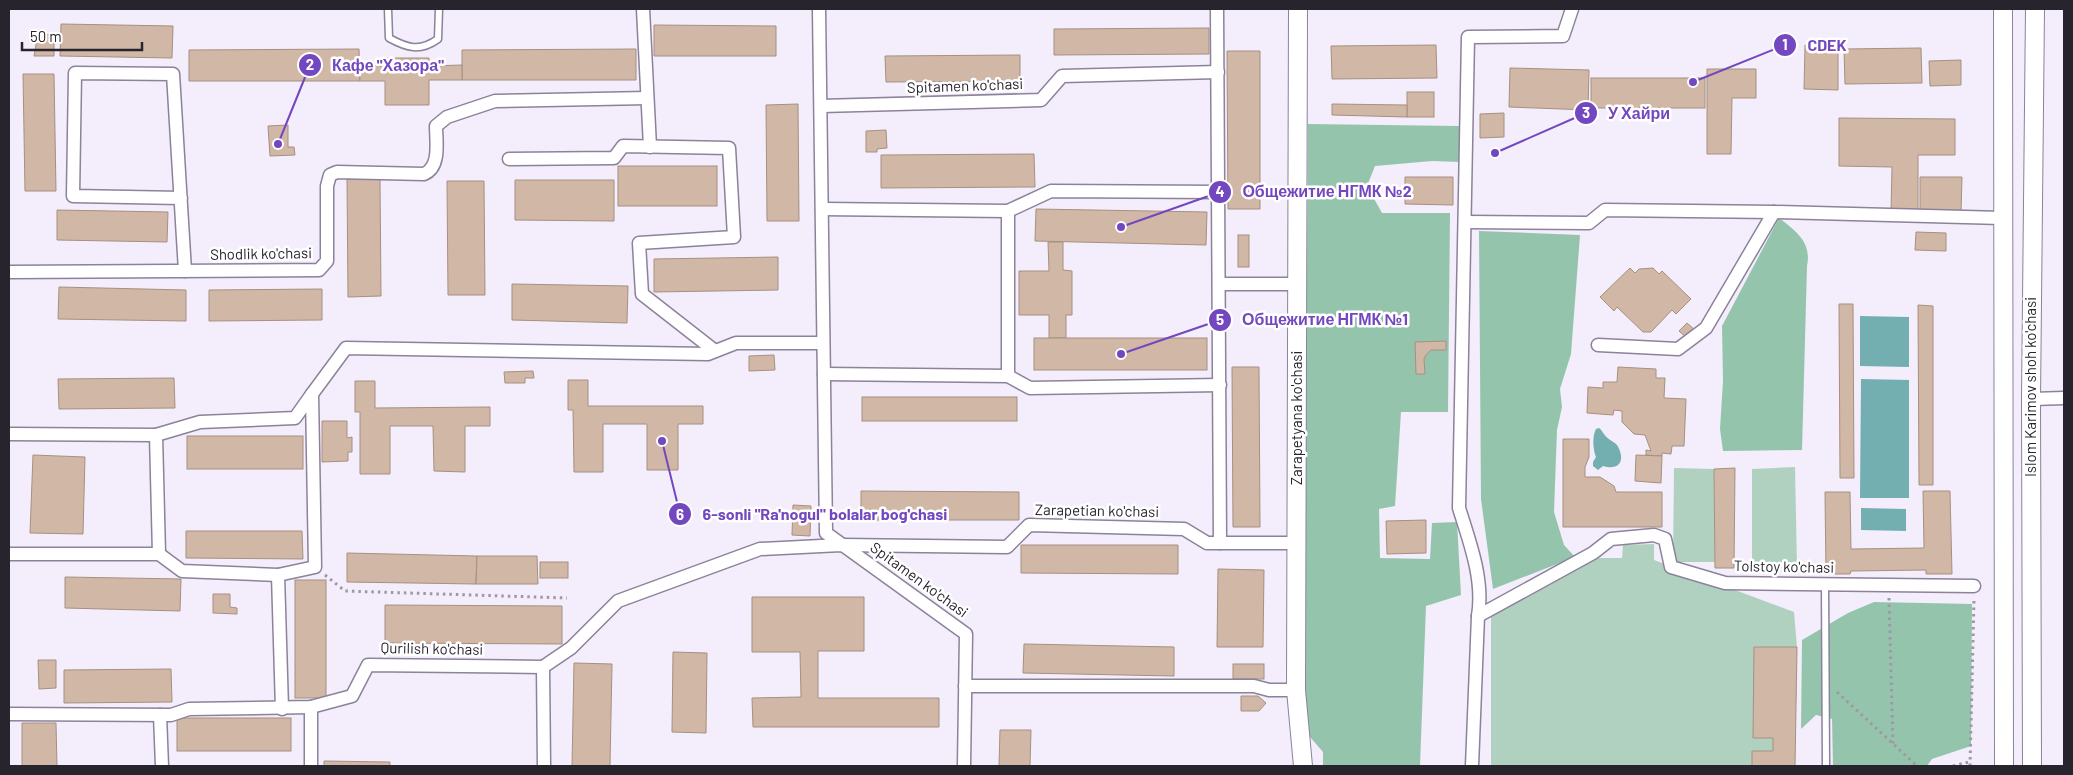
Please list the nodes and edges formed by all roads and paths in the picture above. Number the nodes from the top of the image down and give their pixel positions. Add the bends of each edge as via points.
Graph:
1 (388, 9) edge
2 (439, 9) edge
3 (643, 9) edge
4 (820, 9) edge
5 (1217, 9) edge
6 (1298, 9) edge
7 (1572, 9) edge
8 (2003, 9) edge
9 (2035, 9) edge
10 (1218, 72) junction
11 (647, 98) junction
12 (821, 106) junction
13 (650, 147) junction
14 (509, 159) dead end
15 (1219, 192) junction
16 (181, 198) junction
17 (822, 210) junction
18 (1008, 210) junction
19 (1774, 212) junction
20 (2002, 218) junction
21 (1466, 222) junction
22 (185, 271) junction
23 (9, 272) edge
24 (1220, 284) junction
25 (1297, 284) junction
26 (823, 343) junction
27 (1598, 345) dead end
28 (716, 351) junction
29 (824, 374) junction
30 (1008, 376) junction
31 (1220, 385) junction
32 (312, 394) junction
33 (2064, 398) edge
34 (2031, 399) junction
35 (9, 434) edge
36 (156, 435) junction
37 (1220, 543) junction
38 (1296, 543) junction
39 (842, 545) junction
40 (9, 554) edge
41 (159, 554) junction
42 (315, 567) junction
43 (278, 575) junction
44 (1825, 584) junction
45 (1888, 585) junction
46 (1974, 586) joint
47 (567, 598) dead end
48 (1478, 616) junction
49 (543, 667) junction
50 (1825, 682) junction
51 (965, 686) junction
52 (1296, 690) junction
53 (311, 707) junction
54 (282, 709) junction
55 (9, 714) edge
56 (160, 715) junction
57 (1893, 745) junction
58 (1970, 764) edge
59 (162, 766) edge
60 (311, 766) edge
61 (544, 766) edge
62 (964, 766) edge
63 (1303, 766) edge
64 (1472, 766) edge
65 (1826, 766) edge
66 (1917, 766) edge
67 (1953, 766) edge
68 (2004, 766) edge
69 (2032, 766) edge

1 - 2 lane via 389,38 414,48 428,46 438,39
3 - 11 street
4 - 12 street, Spitamen ko'chasi
5 - 10 street
6 - 25 main road, Zarapetyana ko'chasi
7 - 21 street via 1563,36 1468,37
8 - 20 main road, Islom Karimov shoh ko'chasi
9 - 34 main road, Islom Karimov shoh ko'chasi
10 - 12 street, Spitamen ko'chasi via 1062,76 1041,100
10 - 15 street
11 - 13 street
11 - 22 street, Shodlik ko'chasi via 495,101 447,117 436,126 435,164 431,172 337,172 330,176 326,186 327,261 320,270
12 - 17 street, Spitamen ko'chasi
13 - 14 street via 623,146 614,158
13 - 28 street via 729,148 734,238 639,243 642,294
15 - 18 street via 1051,191
15 - 24 street
16 - 16 street via 173,74 75,73 73,196
16 - 22 street
17 - 18 street
17 - 26 street, Spitamen ko'chasi
18 - 30 street
19 - 20 street
19 - 21 street via 1604,210 1589,223
19 - 27 street via 1706,328 1678,349
20 - 68 main road, Islom Karimov shoh ko'chasi
21 - 48 street via 1459,508 1474,554 1480,601
22 - 23 street, Shodlik ko'chasi
24 - 25 street
24 - 31 street
25 - 38 main road, Zarapetyana ko'chasi
26 - 28 street via 736,342
26 - 29 street, Spitamen ko'chasi
28 - 32 street via 708,354 346,348
29 - 30 street
29 - 39 street, Spitamen ko'chasi via 826,533
30 - 31 street via 1030,388
31 - 37 street
32 - 36 street via 295,418 200,422
32 - 42 street
33 - 34 street
34 - 69 main road, Islom Karimov shoh ko'chasi
35 - 36 street
36 - 41 street
37 - 38 street, Zarapetian ko'chasi
37 - 39 street, Zarapetian ko'chasi via 1206,543 1184,529 1029,525 1007,547
38 - 52 main road, Zarapetyana ko'chasi
39 - 49 street, Zarapetian ko'chasi via 760,549 618,601 571,648
39 - 51 street, Spitamen ko'chasi via 966,634
40 - 41 street
41 - 43 street via 182,571
42 - 43 street
42 - 47 path via 346,591
43 - 54 street
44 - 45 street, Tolstoy ko'chasi
44 - 48 street, Tolstoy ko'chasi via 1725,583 1671,567 1665,539 1654,536 1612,539 1593,553
44 - 50 lane
45 - 46 street, Tolstoy ko'chasi
45 - 57 path
46 - 58 path
48 - 64 street
49 - 53 street, Qurilish ko'chasi via 368,665 352,696
49 - 61 street
50 - 57 path
50 - 65 lane
51 - 52 street via 1254,686 1269,690
51 - 62 street, Spitamen ko'chasi
52 - 63 main road, Zarapetyana ko'chasi
53 - 54 street
53 - 60 street
54 - 56 street via 189,709
55 - 56 street
56 - 59 street
57 - 66 path
58 - 67 path

